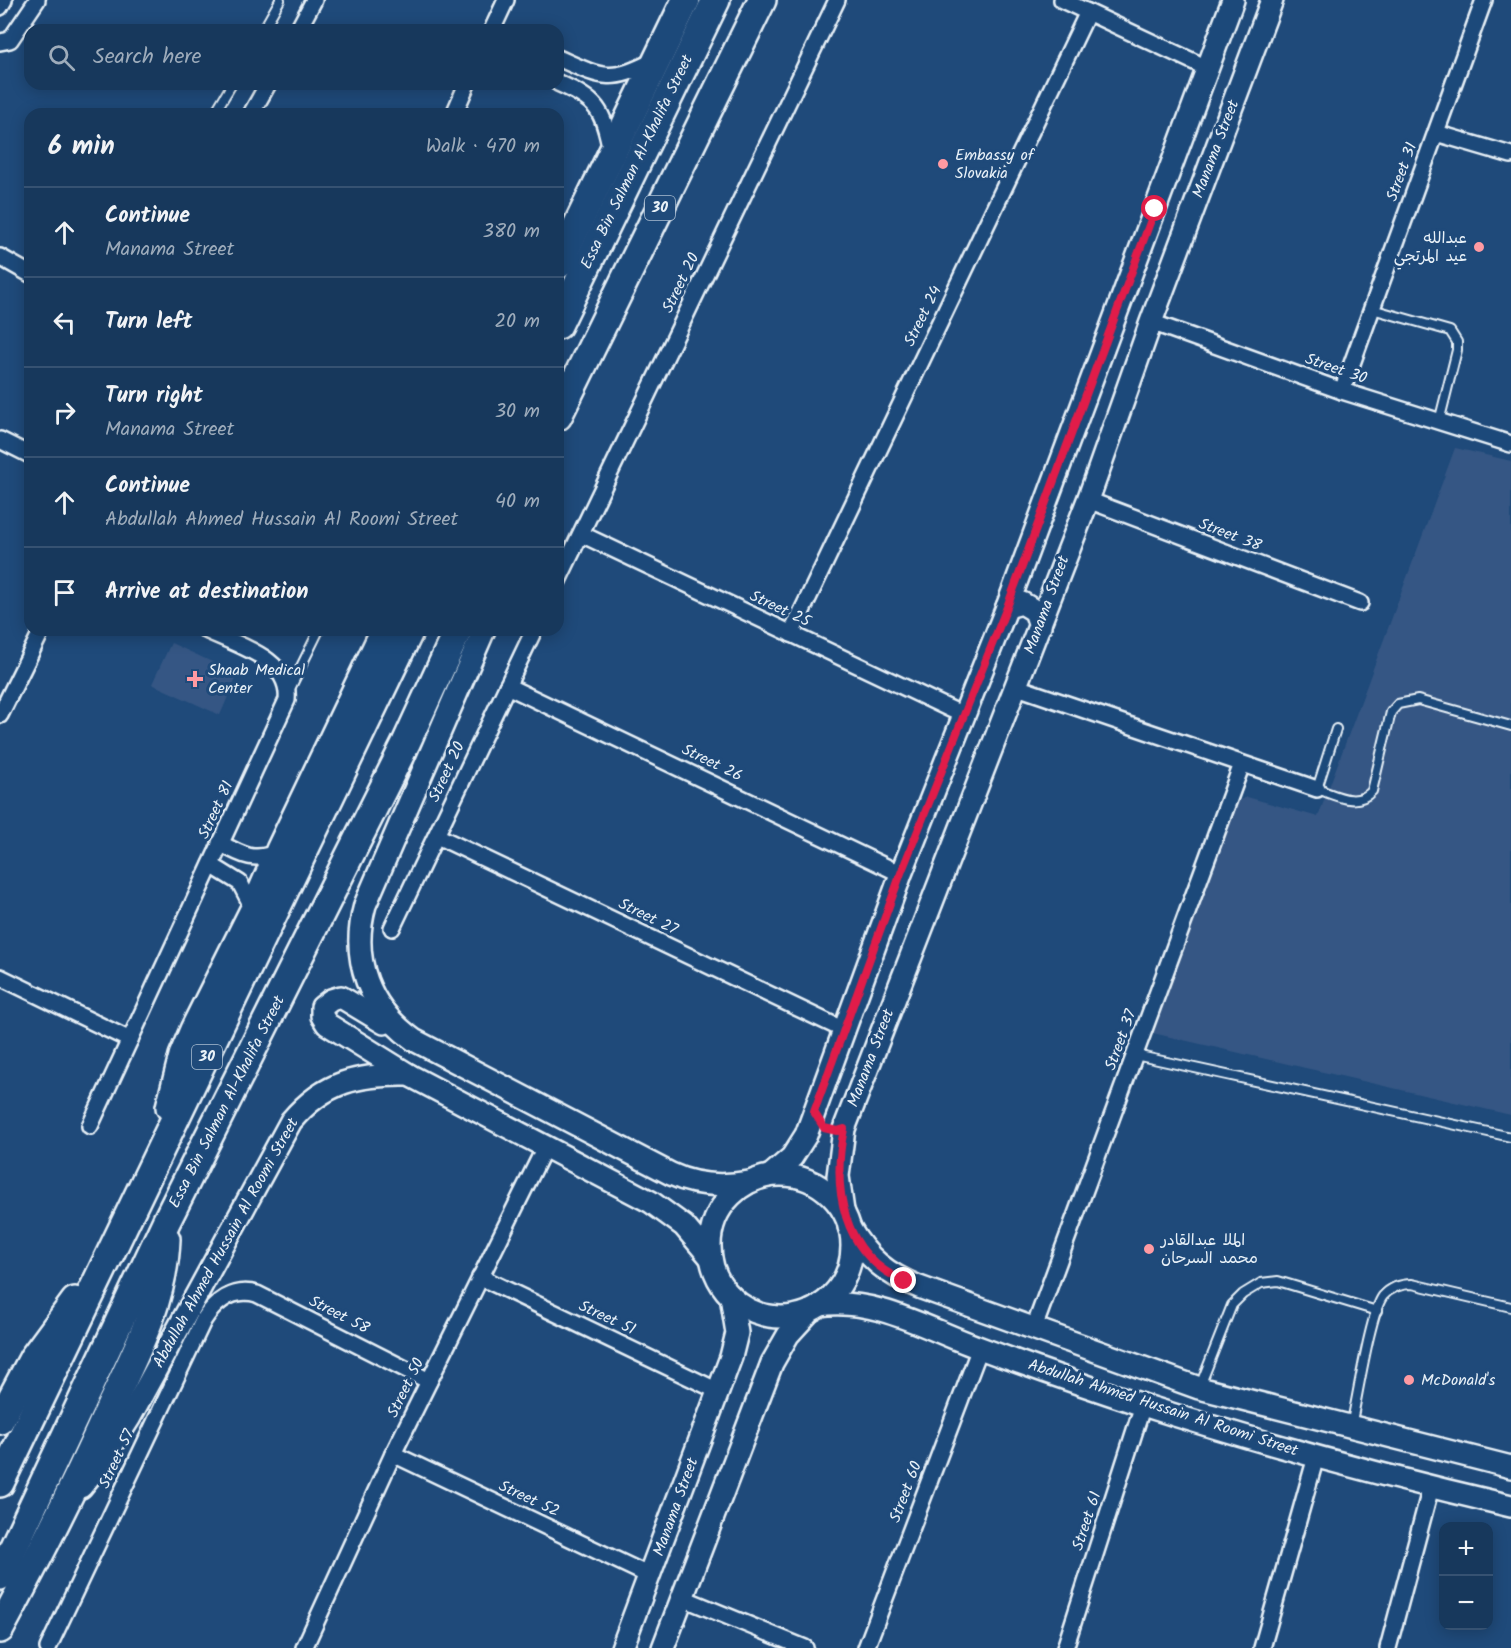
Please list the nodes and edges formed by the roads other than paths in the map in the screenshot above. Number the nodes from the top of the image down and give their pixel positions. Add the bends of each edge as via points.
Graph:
1 (4, 0) edge
2 (37, 0) edge
3 (280, 0) edge
4 (314, 0) edge
5 (506, 0) edge
6 (686, 0) edge
7 (716, 0) edge
8 (762, 0) edge
9 (837, 0) edge
10 (1062, 0) edge
11 (1233, 0) edge
12 (1272, 0) edge
13 (1484, 0) edge
14 (0, 7) edge
15 (1088, 12) junction
16 (266, 24) edge
17 (301, 24) edge
18 (496, 24) edge
19 (0, 42) edge
20 (659, 58) junction
21 (564, 60) edge
22 (1208, 68) junction
23 (564, 86) edge
24 (228, 90) edge
25 (265, 90) edge
26 (464, 90) edge
27 (218, 108) edge
28 (254, 108) edge
29 (457, 108) edge
30 (1436, 133) junction
31 (611, 153) junction
32 (1511, 155) edge
33 (1175, 156) junction
34 (1207, 172) junction
35 (1155, 209) junction
36 (1189, 221) junction
37 (564, 252) edge
38 (0, 257) edge
39 (24, 271) edge
40 (1372, 309) junction
41 (564, 312) edge
42 (1151, 321) junction
43 (1342, 391) junction
44 (564, 404) edge
45 (1439, 422) junction
46 (0, 440) edge
47 (1511, 444) edge
48 (24, 452) edge
49 (1088, 500) junction
50 (580, 534) junction
51 (1028, 551) junction
52 (1062, 565) junction
53 (564, 568) edge
54 (1360, 603) dead end
55 (1007, 607) junction
56 (1040, 626) junction
57 (791, 634) junction
58 (39, 636) edge
59 (218, 636) edge
60 (316, 636) edge
61 (382, 636) edge
62 (407, 636) edge
63 (455, 636) edge
64 (481, 636) edge
65 (531, 636) edge
66 (507, 686) junction
67 (1017, 687) junction
68 (288, 694) junction
69 (4, 696) edge
70 (0, 715) edge
71 (965, 716) junction
72 (1511, 726) edge
73 (1336, 729) dead end
74 (1242, 764) junction
75 (1317, 789) junction
76 (437, 836) junction
77 (220, 843) junction
78 (280, 850) junction
79 (211, 865) junction
80 (901, 873) junction
81 (254, 910) junction
82 (392, 928) dead end
83 (0, 977) edge
84 (399, 1029) junction
85 (844, 1030) junction
86 (130, 1040) junction
87 (1135, 1055) junction
88 (409, 1076) junction
89 (814, 1112) junction
90 (90, 1126) dead end
91 (844, 1129) junction
92 (1511, 1137) edge
93 (167, 1138) junction
94 (545, 1146) junction
95 (671, 1174) junction
96 (771, 1175) junction
97 (748, 1182) junction
98 (651, 1202) junction
99 (846, 1219) junction
100 (166, 1222) junction
101 (711, 1258) junction
102 (99, 1276) junction
103 (480, 1277) junction
104 (919, 1287) junction
105 (231, 1295) joint
106 (731, 1296) junction
107 (1511, 1307) edge
108 (815, 1308) junction
109 (1377, 1311) junction
110 (906, 1320) junction
111 (1034, 1328) junction
112 (980, 1348) junction
113 (429, 1381) junction
114 (1199, 1388) junction
115 (718, 1391) junction
116 (1143, 1405) junction
117 (0, 1420) edge
118 (1351, 1428) junction
119 (393, 1454) junction
120 (1316, 1457) junction
121 (1511, 1467) edge
122 (0, 1483) edge
123 (1431, 1487) junction
124 (68, 1501) junction
125 (1511, 1506) edge
126 (0, 1576) edge
127 (650, 1576) junction
128 (683, 1598) junction
129 (0, 1629) edge
130 (48, 1648) edge
131 (304, 1648) edge
132 (622, 1648) edge
133 (663, 1648) edge
134 (805, 1648) edge
135 (866, 1648) edge
136 (1065, 1648) edge
137 (1262, 1648) edge
138 (1388, 1648) edge

1 - 14 street
2 - 19 street via 10,40
3 - 16 lane
4 - 17 street
5 - 18 street
6 - 20 highway
7 - 41 highway, Essa Bin Salman Al-Khalifa Street / 30
8 - 44 highway, 30
9 - 50 street, Street 20
10 - 15 street
11 - 22 street, Manama Street
12 - 34 street, Manama Street
13 - 30 street, Street 31
15 - 22 street
15 - 57 street, Street 24
20 - 21 street via 621,76 606,77
20 - 31 highway
22 - 33 street, Manama Street
23 - 31 street via 586,96 602,114
24 - 27 lane
25 - 28 street
26 - 29 street
30 - 32 street
30 - 40 street, Street 31
31 - 37 highway
33 - 34 street via 1174,166 1185,178 1200,178
33 - 35 street, Manama Street
34 - 36 street, Manama Street
35 - 36 street via 1174,204 1185,211
35 - 51 street, Manama Street
36 - 42 street, Manama Street
38 - 39 street
40 - 43 street, Street 31
40 - 45 lane via 1455,336 1457,350
42 - 43 street, Street 30
42 - 49 street, Manama Street
43 - 45 street, Street 30
45 - 47 street, Street 30
46 - 48 street
49 - 52 street, Manama Street
49 - 54 street, Street 38
50 - 53 street, Street 20
50 - 57 street, Street 25
51 - 52 street via 1034,565 1048,571
51 - 55 street, Manama Street
52 - 56 street, Manama Street
55 - 56 street via 1022,603 1029,607 1035,611
55 - 71 street, Manama Street
56 - 67 street, Manama Street
57 - 71 street, Street 25
58 - 69 street
59 - 68 street via 272,662 282,673
60 - 68 lane
61 - 78 highway
62 - 93 highway, 30
63 - 100 highway, Essa Bin Salman Al-Khalifa Street / 30 via 406,743
64 - 84 street via 361,920 359,949 364,977 377,1003
65 - 66 street, Street 20
66 - 76 street, Street 20
66 - 80 street, Street 26
67 - 74 street
67 - 91 street, Manama Street
68 - 77 street, Street 81
69 - 70 street
71 - 80 street, Manama Street
72 - 75 lane via 1418,700 1403,701 1391,712 1374,786 1368,796 1352,801
73 - 75 lane
74 - 75 street
74 - 87 street, Street 37
76 - 82 street, Street 20
76 - 85 street, Street 27
77 - 78 street via 240,855 256,858
77 - 79 street, Street 81
78 - 81 highway
79 - 81 street via 240,883
79 - 86 street, Street 81
80 - 85 street, Manama Street
81 - 93 highway via 183,1056
83 - 86 street
84 - 88 street via 340,997 322,1007 327,1024
84 - 95 street
85 - 89 street, Manama Street
86 - 90 street, Street 81
87 - 92 lane
87 - 111 street, Street 37
88 - 94 street, Abdullah Ahmed Hussain Al Roomi Street
88 - 124 street, Abdullah Ahmed Hussain Al Roomi Street via 380,1075 347,1081 317,1095 291,1120 117,1440
89 - 91 street via 824,1128
89 - 96 street, Manama Street via 797,1150
91 - 99 street, Manama Street via 838,1176
93 - 102 highway, 30
94 - 98 street, Abdullah Ahmed Hussain Al Roomi Street
94 - 103 street, Street 50
95 - 97 street via 697,1184
95 - 98 street via 675,1185 672,1197 662,1203
96 - 97 street
96 - 99 street via 812,1182 824,1190
97 - 101 street via 736,1190 717,1214 710,1243
98 - 101 street, Abdullah Ahmed Hussain Al Roomi Street via 684,1226
99 - 104 street, Abdullah Ahmed Hussain Al Roomi Street via 861,1247 879,1266
99 - 108 street via 851,1256 847,1271 836,1290
100 - 124 highway via 162,1275 150,1318
100 - 126 highway, Essa Bin Salman Al-Khalifa Street / 30
101 - 106 street
102 - 117 highway via 44,1340
102 - 122 highway, 30
103 - 113 street, Street 50
103 - 115 street, Street 51
104 - 110 street via 903,1298 901,1310
104 - 111 street, Abdullah Ahmed Hussain Al Roomi Street
105 - 113 street, Street 58 via 257,1294
105 - 130 street, Street 57 via 218,1302 203,1321
106 - 108 street via 755,1312 770,1316 784,1317
106 - 115 street, Manama Street via 737,1333
107 - 109 lane via 1403,1284 1389,1291
108 - 110 street, Abdullah Ahmed Hussain Al Roomi Street via 862,1305
108 - 128 street via 788,1335 771,1363
109 - 114 lane via 1278,1281 1261,1283 1232,1305
109 - 118 lane
110 - 112 street, Abdullah Ahmed Hussain Al Roomi Street
111 - 114 street, Abdullah Ahmed Hussain Al Roomi Street
112 - 116 street, Abdullah Ahmed Hussain Al Roomi Street
112 - 135 street, Street 60
113 - 119 street, Street 50
114 - 118 street, Abdullah Ahmed Hussain Al Roomi Street
115 - 127 street, Manama Street
116 - 120 street, Abdullah Ahmed Hussain Al Roomi Street
116 - 136 street, Street 61
118 - 121 street, Abdullah Ahmed Hussain Al Roomi Street
119 - 127 street, Street 52
119 - 131 street, Street 50
120 - 123 street, Abdullah Ahmed Hussain Al Roomi Street
120 - 137 street
123 - 125 street, Abdullah Ahmed Hussain Al Roomi Street
123 - 138 street
124 - 129 highway
127 - 132 street, Manama Street
128 - 133 street
128 - 134 street

